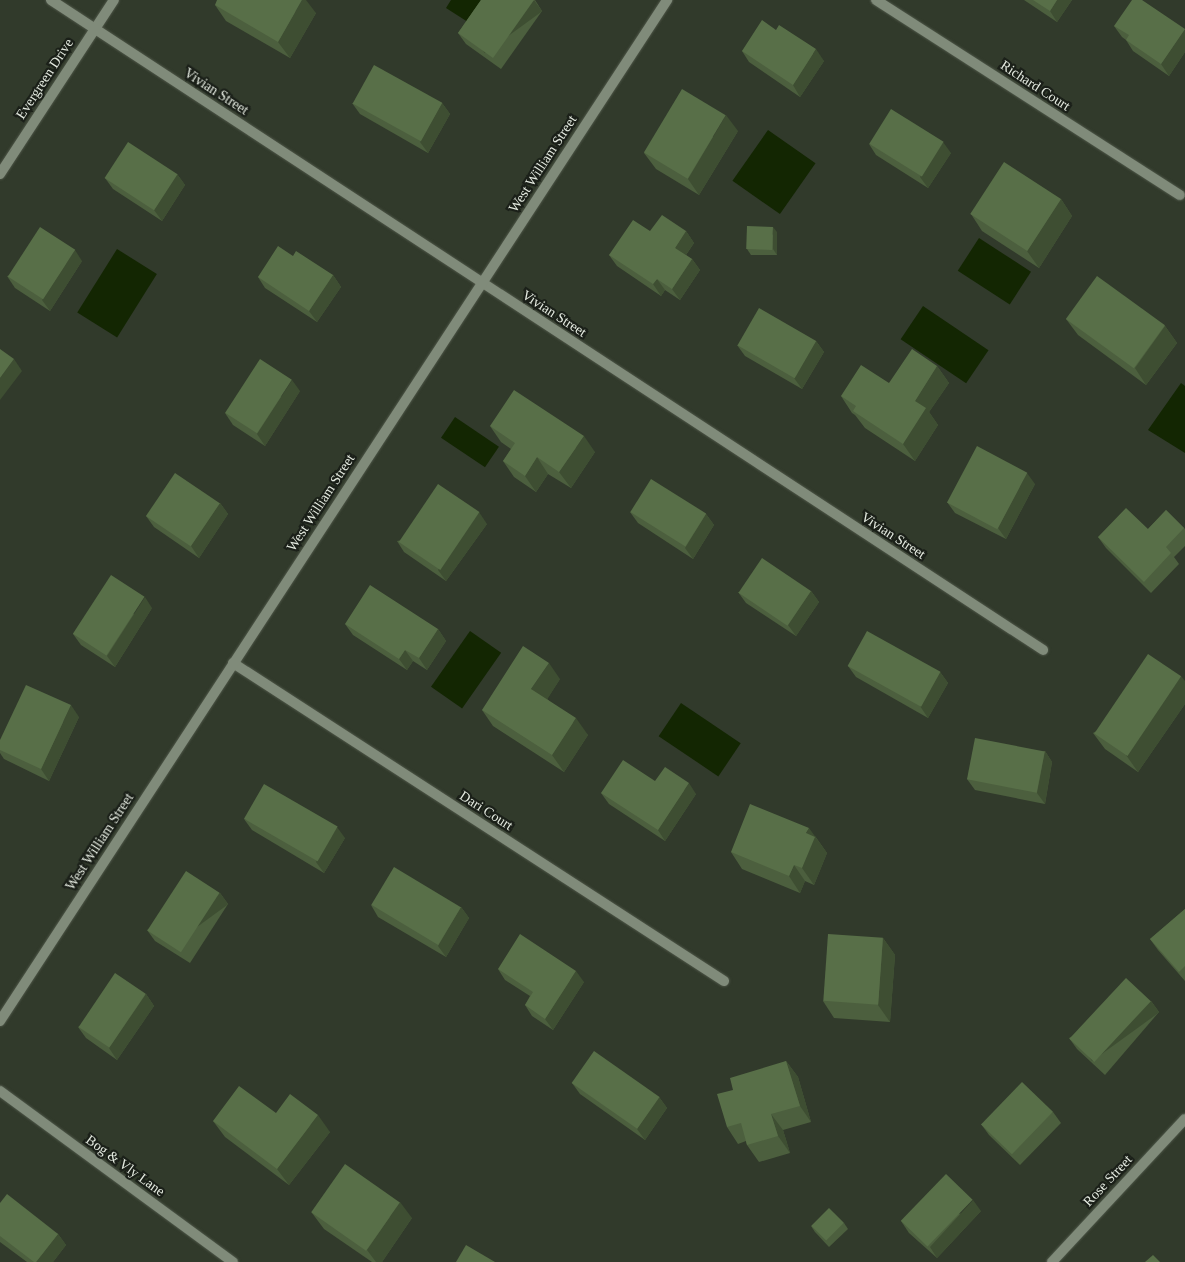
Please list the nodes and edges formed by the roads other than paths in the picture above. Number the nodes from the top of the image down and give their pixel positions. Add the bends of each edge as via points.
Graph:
1 (51, 0) edge
2 (114, 0) edge
3 (667, 0) edge
4 (876, 0) edge
5 (95, 29) junction
6 (0, 174) edge
7 (1180, 195) dead end
8 (482, 283) junction
9 (1043, 650) dead end
10 (233, 663) junction
11 (724, 982) dead end
12 (0, 1021) edge
13 (0, 1091) edge
14 (1185, 1119) edge
15 (233, 1262) edge
16 (1052, 1262) edge

1 - 5 street, Vivian Street
2 - 5 street, Evergreen Drive
3 - 8 street, West William Street
4 - 7 street, Richard Court
5 - 6 street, Evergreen Drive
5 - 8 street, Vivian Street
8 - 9 street, Vivian Street
8 - 10 street, West William Street
10 - 11 street, Dari Court
10 - 12 street, West William Street
13 - 15 street, Bog & Vly Lane
14 - 16 street, Rose Street

